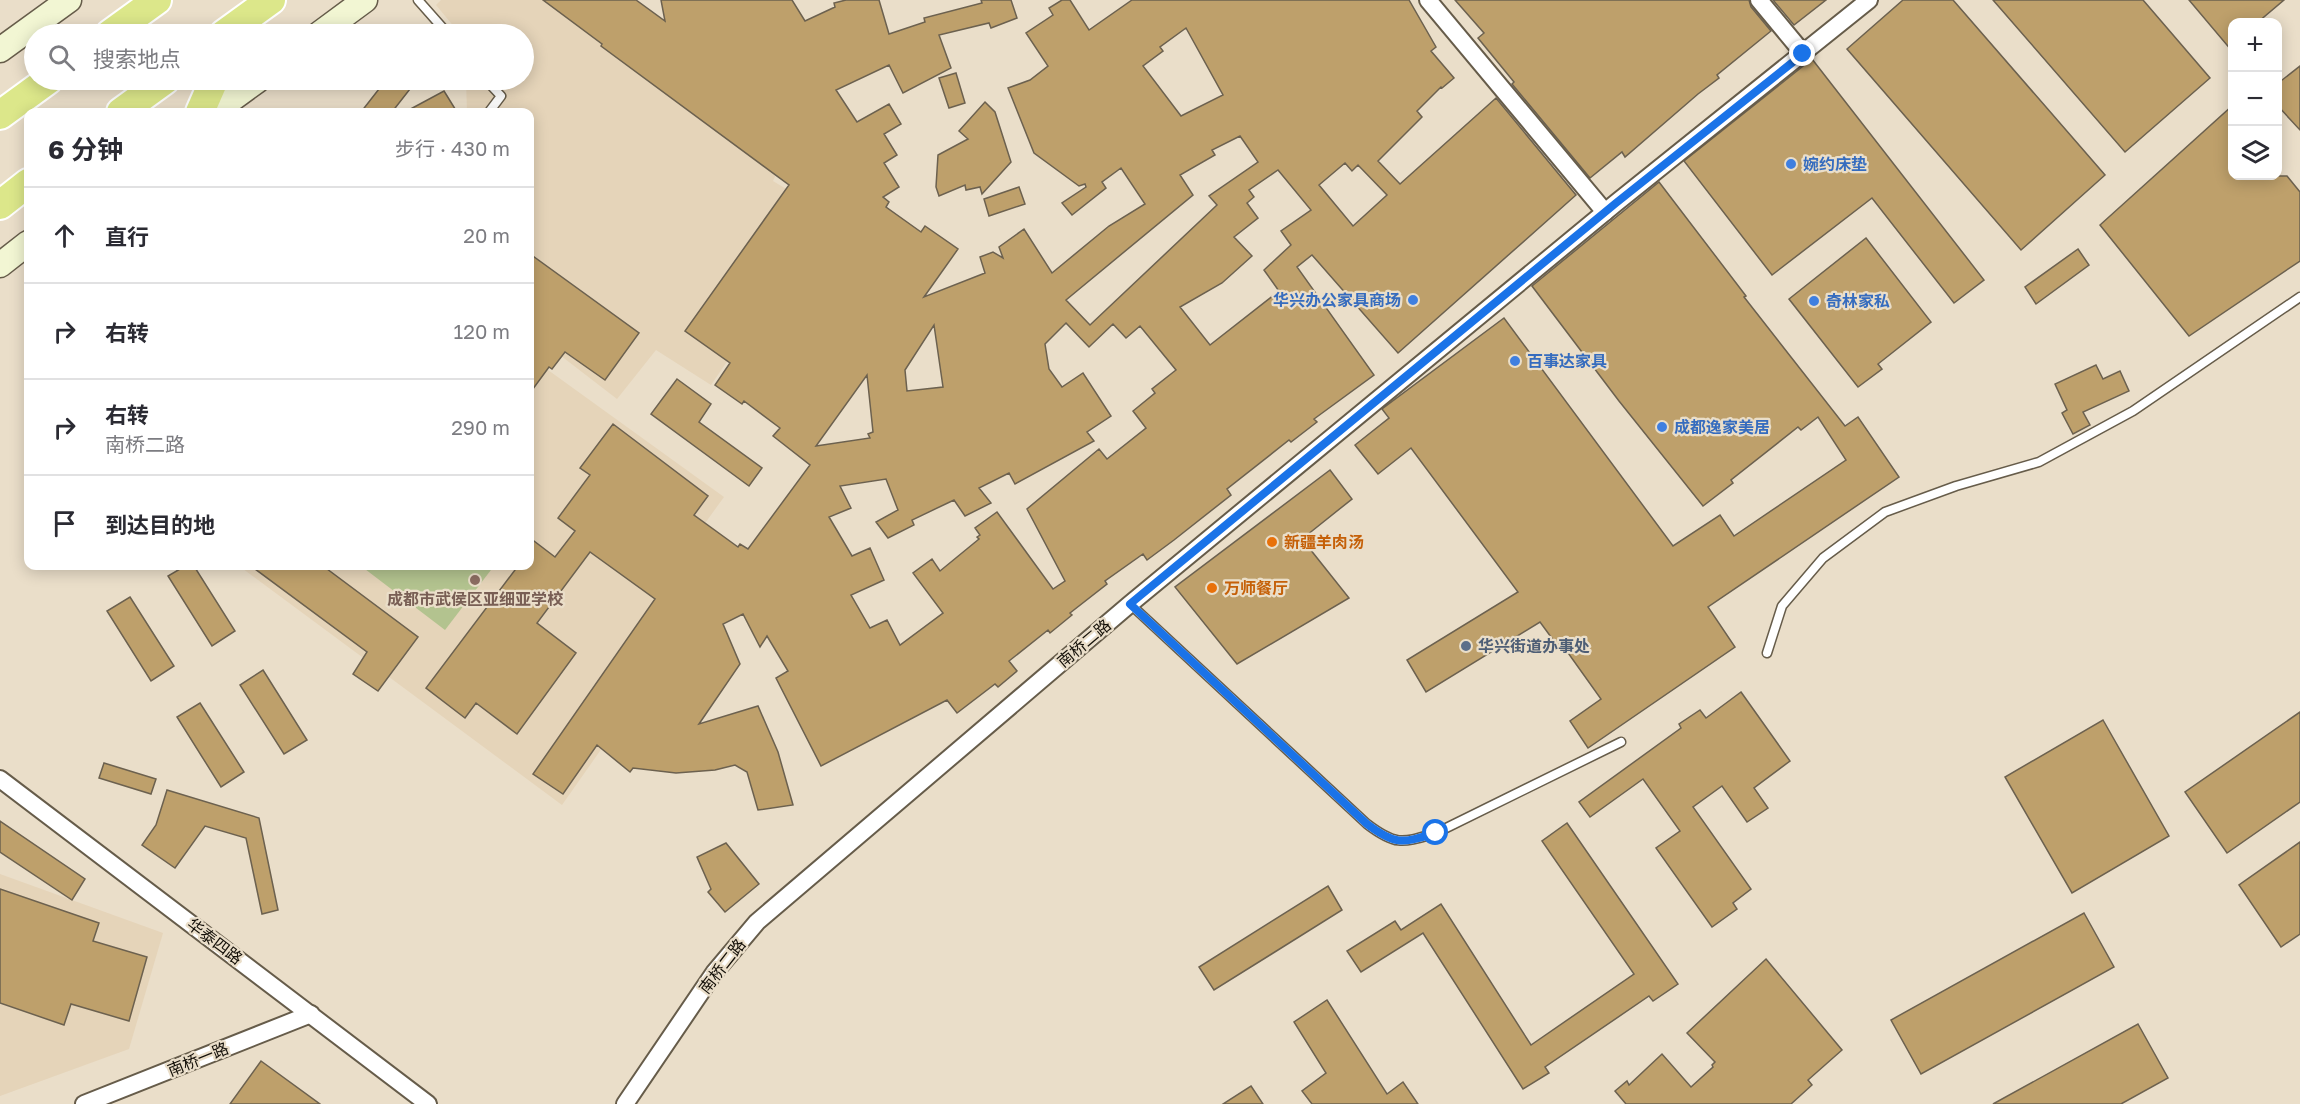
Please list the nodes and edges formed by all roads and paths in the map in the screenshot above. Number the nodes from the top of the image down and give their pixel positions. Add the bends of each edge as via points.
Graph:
1 (69, 0) edge
2 (157, 0) edge
3 (271, 0) edge
4 (365, 0) edge
5 (418, 0) edge
6 (1428, 0) edge
7 (1759, 0) edge
8 (1869, 0) edge
9 (36, 24) edge
10 (124, 24) edge
11 (241, 24) edge
12 (333, 24) edge
13 (439, 24) edge
14 (24, 33) edge
15 (0, 50) edge
16 (1803, 54) junction
17 (34, 90) edge
18 (152, 90) edge
19 (241, 90) edge
20 (495, 90) edge
21 (217, 104) edge
22 (127, 108) edge
23 (492, 108) edge
24 (0, 115) edge
25 (24, 186) edge
26 (0, 205) edge
27 (1605, 212) junction
28 (24, 246) edge
29 (0, 266) edge
30 (2300, 297) edge
31 (1130, 604) junction
32 (1767, 653) dead end
33 (1621, 742) dead end
34 (0, 779) edge
35 (311, 1014) junction
36 (84, 1104) edge
37 (428, 1104) edge
38 (625, 1104) edge

1 - 9 main road
2 - 10 highway
3 - 11 highway
4 - 12 main road
5 - 13 lane
6 - 27 street
7 - 16 street
8 - 16 street, 南桥二路
14 - 15 main road
16 - 27 street, 南桥二路
17 - 24 highway
18 - 22 highway
19 - 21 main road
20 - 23 lane via 501,96
25 - 26 highway
27 - 31 street, 南桥二路
28 - 29 main road
30 - 32 lane via 2133,411 2039,462 1885,512 1823,558 1782,606
31 - 33 lane via 1384,836 1406,842 1436,833
31 - 38 street, 南桥二路 via 757,922 714,973
34 - 35 street, 华泰四路
35 - 36 street, 南桥一路
35 - 37 street, 华泰四路

